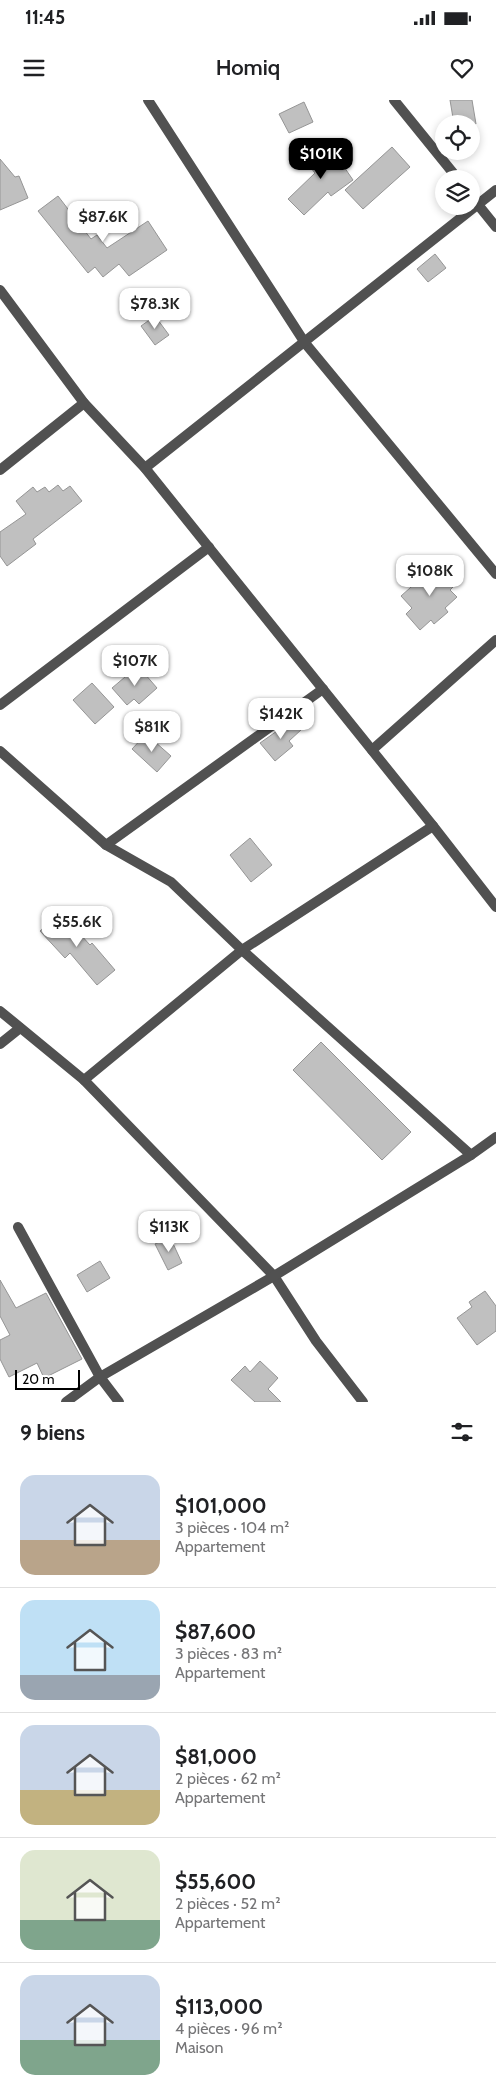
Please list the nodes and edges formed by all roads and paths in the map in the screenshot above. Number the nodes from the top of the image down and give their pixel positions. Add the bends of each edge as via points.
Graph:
1 (148, 100) edge
2 (394, 100) edge
3 (451, 170) edge
4 (496, 190) edge
5 (480, 204) edge
6 (480, 206) edge
7 (466, 215) edge
8 (496, 227) edge
9 (0, 290) edge
10 (305, 343) junction
11 (84, 403) junction
12 (145, 468) junction
13 (0, 470) edge
14 (209, 548) junction
15 (496, 574) edge
16 (496, 640) edge
17 (323, 689) junction
18 (0, 705) edge
19 (372, 750) junction
20 (0, 751) edge
21 (434, 826) junction
22 (106, 845) junction
23 (496, 907) edge
24 (242, 950) junction
25 (0, 1012) edge
26 (20, 1028) junction
27 (0, 1044) edge
28 (84, 1080) junction
29 (496, 1137) edge
30 (471, 1155) junction
31 (18, 1227) dead end
32 (274, 1276) junction
33 (100, 1377) junction
34 (66, 1402) edge
35 (119, 1402) edge
36 (363, 1402) edge

1 - 10 street
2 - 3 street
4 - 5 street
6 - 8 street
7 - 10 street
9 - 11 street
10 - 12 street
10 - 15 street
11 - 12 street
11 - 13 street
12 - 14 street
14 - 17 street
14 - 18 street
16 - 19 street
17 - 19 street
17 - 22 street
19 - 21 street
20 - 22 street
21 - 23 street
21 - 24 street
22 - 24 street via 171,882
24 - 28 street
24 - 30 street
25 - 26 street
26 - 27 street
26 - 28 street
28 - 32 street
29 - 30 street
30 - 32 street
31 - 33 street
32 - 33 street
32 - 36 street via 316,1341
33 - 34 street
33 - 35 street

